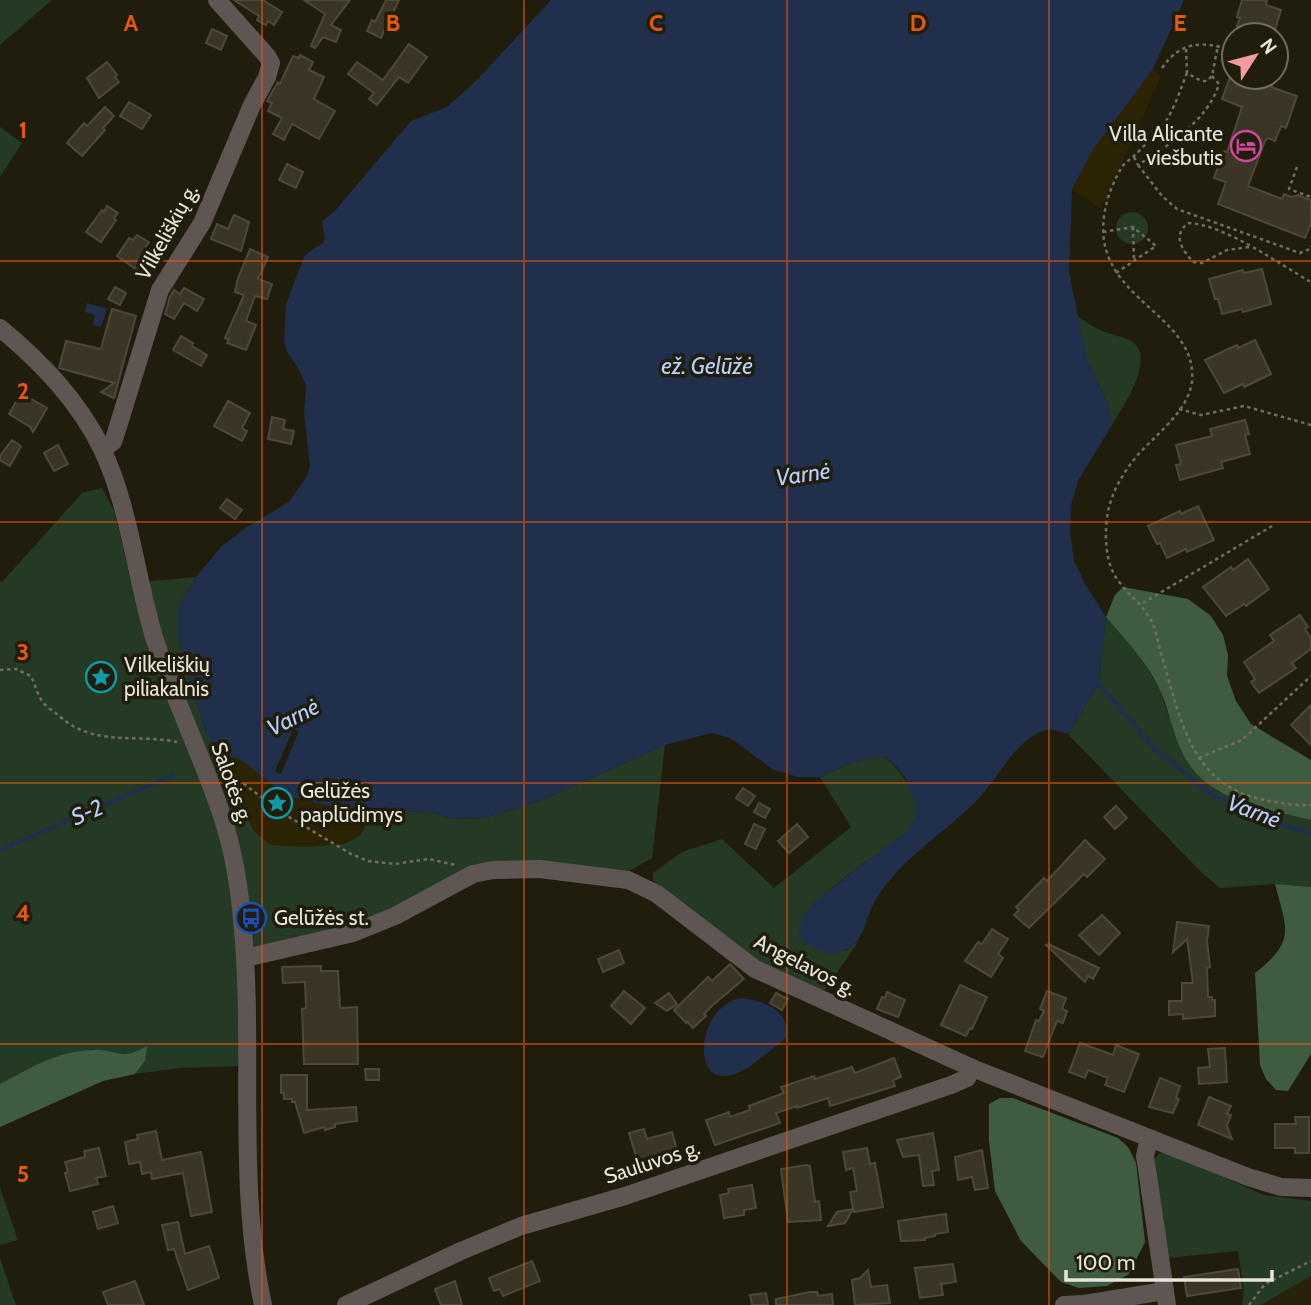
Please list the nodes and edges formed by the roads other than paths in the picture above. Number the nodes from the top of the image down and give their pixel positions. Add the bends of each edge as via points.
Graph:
1 (217, 0) edge
2 (0, 328) edge
3 (102, 449) junction
4 (245, 957) junction
5 (972, 1068) junction
6 (1149, 1139) junction
7 (1311, 1188) edge
8 (1166, 1298) edge
9 (263, 1305) edge
10 (346, 1305) edge
11 (1064, 1305) edge

1 - 3 street, Vilkeliškių g. via 271,63 202,223 160,290 113,442
2 - 3 street, Salotės g. via 60,385
3 - 4 street, Salotės g. via 155,640 232,851
4 - 5 street, Angelavos g. via 373,926 473,874 540,869 628,880 657,894 755,969
4 - 9 street, Salotės g. via 251,1206
5 - 6 street, Angelavos g.
5 - 10 street, Sauluvos g. via 967,1078 951,1085 625,1196 521,1226
6 - 7 street, Angelavos g. via 1270,1184
6 - 8 street via 1145,1156
8 - 11 street

